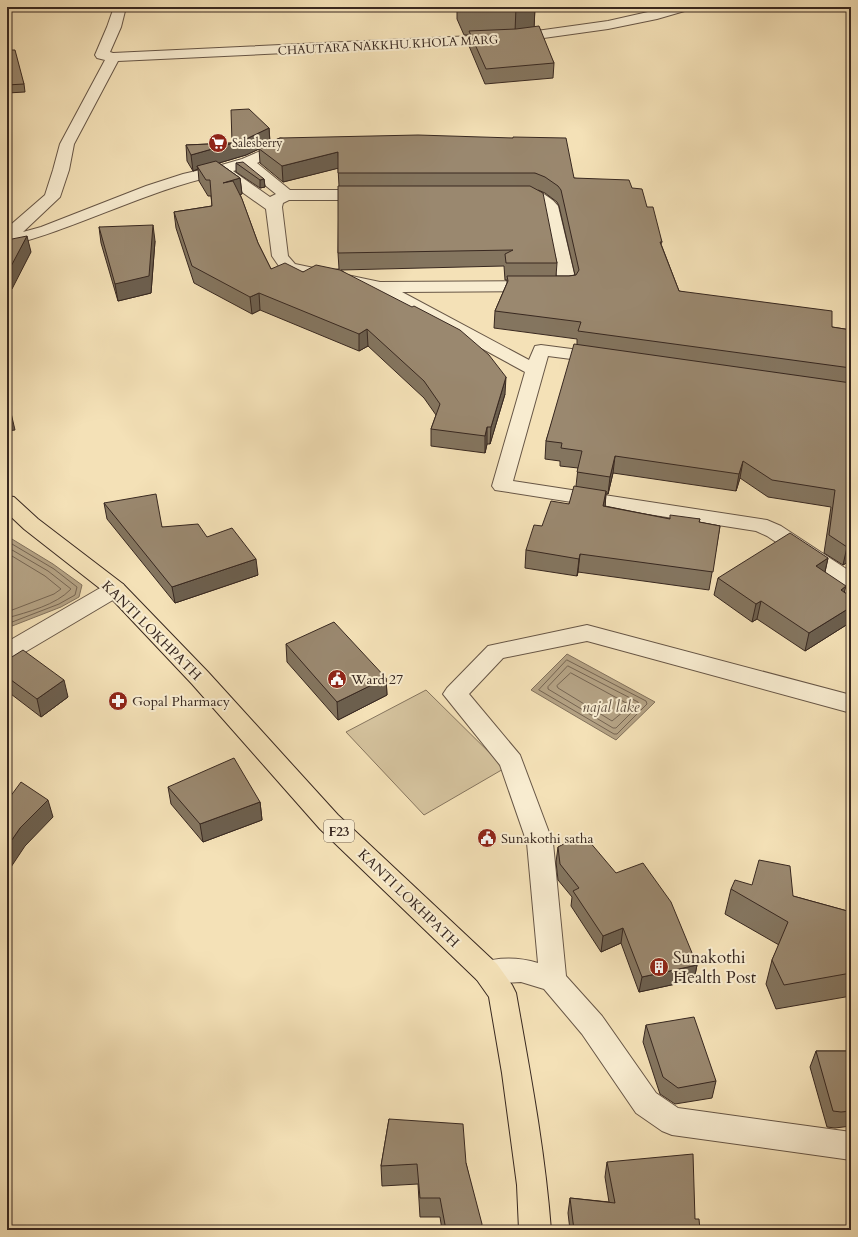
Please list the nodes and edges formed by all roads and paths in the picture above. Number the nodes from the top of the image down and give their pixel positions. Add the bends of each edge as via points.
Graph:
1 (120, 7) edge
2 (683, 7) edge
3 (113, 58) junction
4 (290, 142) edge
5 (247, 162) junction
6 (221, 170) junction
7 (280, 201) junction
8 (7, 237) edge
9 (7, 241) edge
10 (380, 287) junction
11 (618, 361) edge
12 (535, 370) junction
13 (7, 502) edge
14 (851, 582) edge
15 (116, 589) junction
16 (7, 652) edge
17 (851, 704) edge
18 (487, 972) junction
19 (553, 980) junction
20 (851, 1146) edge
21 (535, 1230) edge

1 - 3 street via 102,55
2 - 3 street, CHAUTARA NAKKHU KHOLA MARG via 608,25 515,38
3 - 8 street via 67,144 52,197
4 - 5 street
5 - 6 street
5 - 7 street
6 - 7 street
6 - 9 street via 188,177 47,230
7 - 10 street via 280,256 289,268 306,274
7 - 10 street via 534,195 550,206 568,286
10 - 12 street
11 - 12 street via 541,350
12 - 14 street via 502,486 760,525 774,531
13 - 15 main road, KANTI LOKHPATH / F23
15 - 16 street
15 - 18 main road, KANTI LOKHPATH / F23 via 329,822
17 - 19 street via 586,632 496,652 455,694 512,761 540,843
18 - 19 street via 521,970
18 - 21 main road, KANTI LOKHPATH / F23 via 502,993 532,1185
19 - 20 street via 592,1025 646,1103 672,1121

